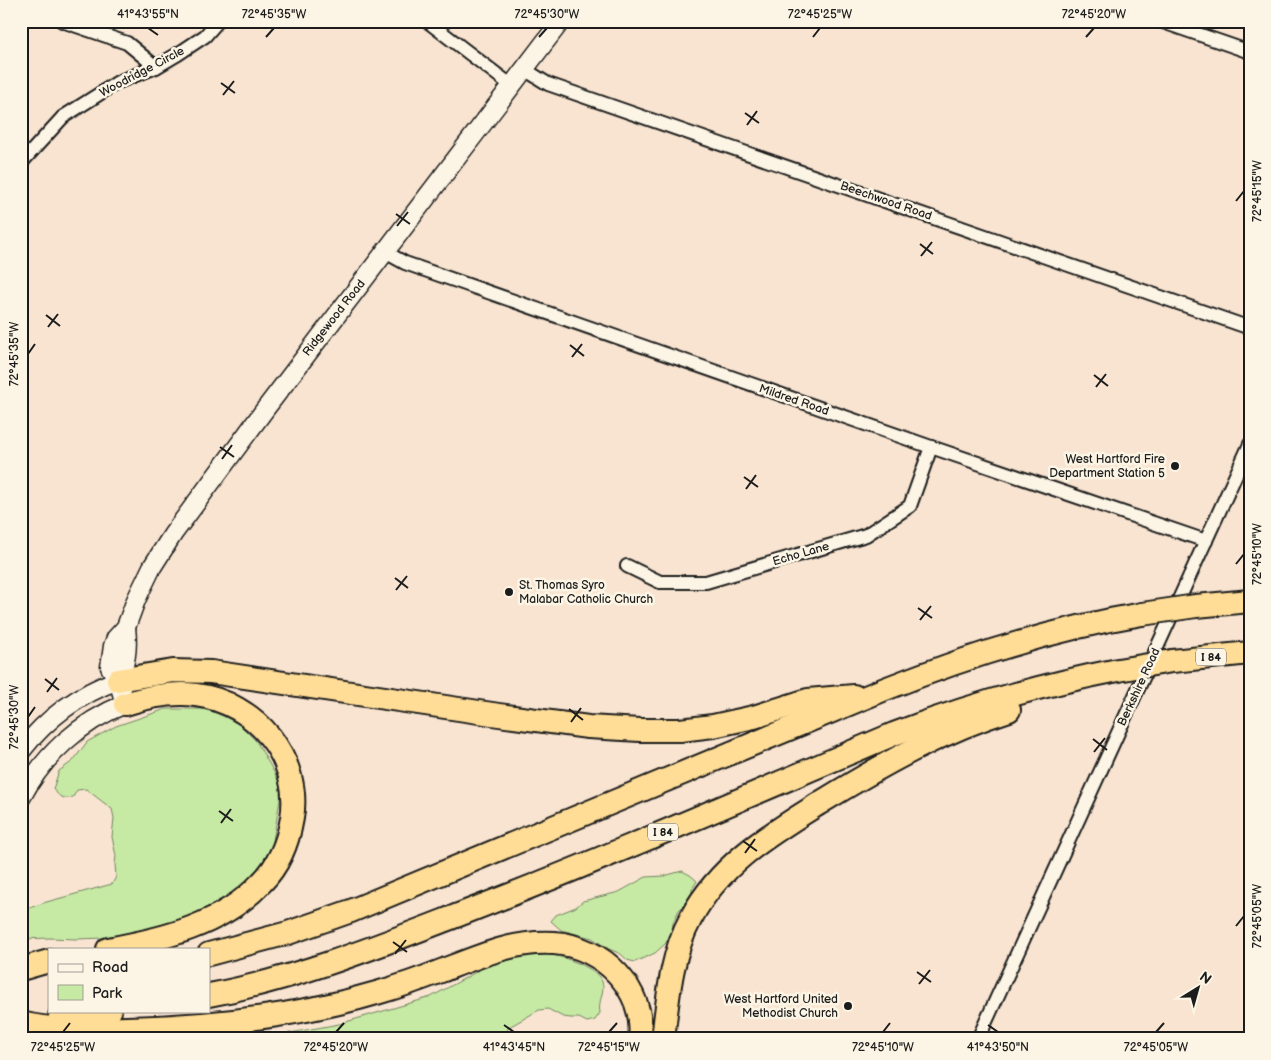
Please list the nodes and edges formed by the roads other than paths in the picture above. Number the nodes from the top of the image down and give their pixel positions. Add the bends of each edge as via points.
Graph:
1 (62, 21) edge
2 (218, 21) edge
3 (427, 21) edge
4 (561, 21) edge
5 (1160, 21) edge
6 (1250, 52) edge
7 (156, 67) junction
8 (524, 69) junction
9 (512, 86) junction
10 (21, 163) edge
11 (385, 252) junction
12 (1250, 328) edge
13 (1250, 444) edge
14 (931, 447) junction
15 (1206, 541) junction
16 (626, 566) dead end
17 (1250, 601) edge
18 (1250, 654) edge
19 (1091, 675) junction
20 (118, 680) junction
21 (870, 695) junction
22 (125, 704) junction
23 (21, 751) edge
24 (21, 798) edge
25 (112, 948) edge
26 (210, 954) edge
27 (48, 961) edge
28 (21, 969) edge
29 (21, 974) edge
30 (48, 974) edge
31 (210, 995) edge
32 (97, 1012) edge
33 (21, 1018) edge
34 (21, 1024) edge
35 (640, 1039) edge
36 (663, 1039) edge
37 (978, 1039) edge

1 - 7 street via 127,43
2 - 7 street, Woodridge Circle via 205,36
3 - 9 street
4 - 8 main road, Ridgewood Road
5 - 6 street
7 - 10 street, Woodridge Circle via 118,82 63,117
8 - 9 main road, Ridgewood Road
8 - 12 street, Beechwood Road via 548,84
9 - 11 main road, Ridgewood Road
11 - 14 street, Mildred Road via 423,270
11 - 20 main road, Ridgewood Road via 190,508 152,567 126,626 114,642 110,664
13 - 15 street, Berkshire Road
14 - 15 street, Mildred Road
14 - 16 street, Echo Lane via 910,506 866,535 706,582 660,582
15 - 37 street, Berkshire Road
17 - 21 highway, bridge via 1196,606 1083,625 1006,645
18 - 19 highway, I 84, bridge
19 - 31 highway, I 84 via 1008,695 930,720 574,870 384,944 288,976
19 - 36 highway via 1050,696 980,720 910,750 816,805 738,859 706,894 683,935 672,977
20 - 21 highway via 167,672 211,672 499,715 588,727 640,730 713,726 808,700
20 - 22 main road, Ridgewood Road
20 - 23 main road via 70,704
21 - 26 highway via 351,911 288,933
22 - 24 main road via 92,720 63,744 38,770
22 - 25 highway via 160,696 189,694 212,698 241,710 260,725 280,751 292,782 293,804 289,830 279,858 263,881 240,902 199,925
27 - 28 highway
29 - 30 highway
32 - 33 highway
34 - 35 highway via 78,1030 200,1025 280,1016 380,992 496,951 546,942 583,949 615,972 637,1004 641,1020

